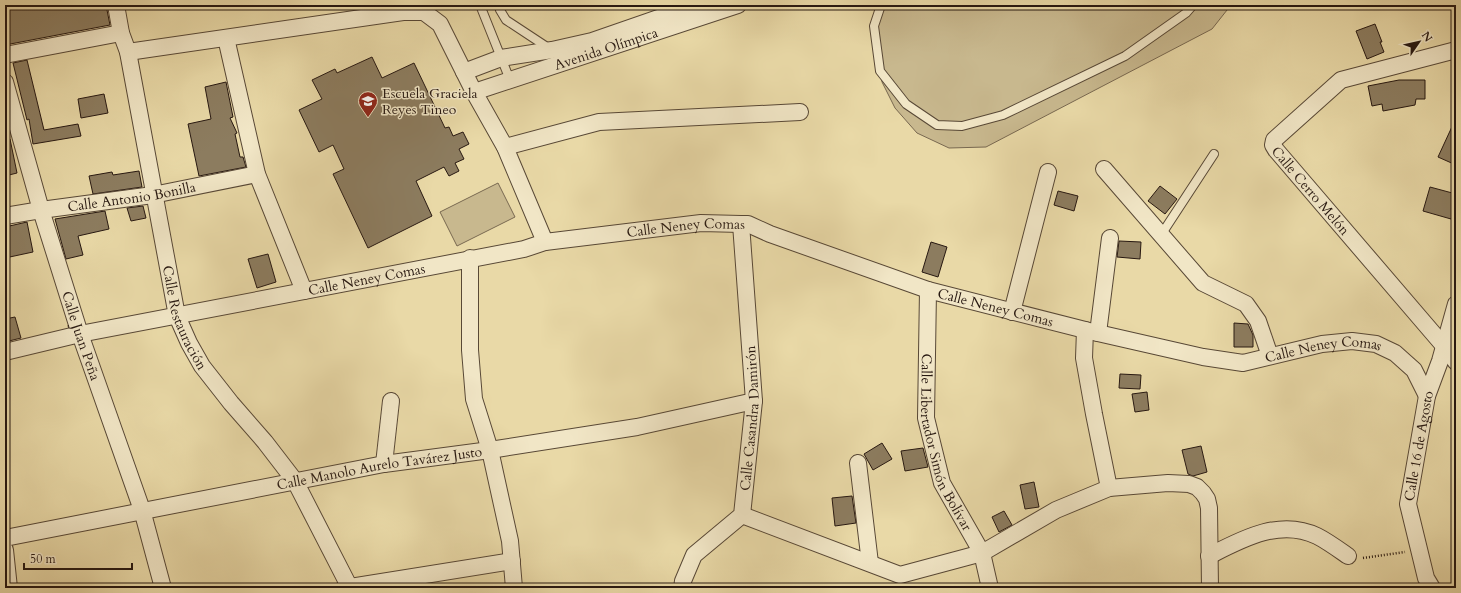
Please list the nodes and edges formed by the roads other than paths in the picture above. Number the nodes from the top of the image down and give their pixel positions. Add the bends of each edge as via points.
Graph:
1 (116, 5) edge
2 (480, 5) edge
3 (499, 5) edge
4 (696, 5) edge
5 (738, 5) edge
6 (881, 5) edge
7 (1193, 5) edge
8 (121, 33) junction
9 (226, 38) junction
10 (552, 50) junction
11 (1456, 50) edge
12 (128, 52) junction
13 (5, 55) edge
14 (502, 58) junction
15 (569, 61) junction
16 (464, 72) junction
17 (510, 80) junction
18 (5, 82) edge
19 (474, 92) junction
20 (800, 112) dead end
21 (504, 147) junction
22 (1214, 154) dead end
23 (1104, 169) dead end
24 (1048, 172) dead end
25 (257, 174) junction
26 (154, 195) junction
27 (41, 210) junction
28 (5, 216) edge
29 (741, 224) junction
30 (1160, 235) junction
31 (1110, 238) dead end
32 (546, 242) junction
33 (470, 258) junction
34 (928, 290) junction
35 (304, 291) junction
36 (1456, 304) edge
37 (1012, 312) junction
38 (177, 316) junction
39 (1092, 332) junction
40 (80, 334) junction
41 (1444, 346) junction
42 (5, 352) edge
43 (1270, 356) junction
44 (1456, 362) edge
45 (1427, 396) junction
46 (391, 401) dead end
47 (754, 401) junction
48 (490, 450) junction
49 (858, 463) dead end
50 (384, 464) junction
51 (295, 481) junction
52 (1109, 488) junction
53 (142, 510) junction
54 (742, 515) junction
55 (5, 538) edge
56 (5, 550) edge
57 (982, 553) junction
58 (1209, 556) junction
59 (1348, 556) road end
60 (512, 561) junction
61 (870, 563) junction
62 (902, 581) edge
63 (9, 588) edge
64 (163, 588) edge
65 (348, 588) edge
66 (514, 588) edge
67 (682, 588) edge
68 (990, 588) edge
69 (1210, 588) edge
70 (1432, 588) edge

1 - 8 street, Calle Restauración
2 - 14 lane
3 - 10 lane via 506,20
4 - 10 street via 592,41
5 - 15 street, Avenida Olímpica
6 - 7 lane via 874,26 880,71 906,104 937,125 962,126 1004,115 1125,56 1186,13
8 - 12 street, Calle Restauración
8 - 13 street
9 - 12 street
9 - 16 street via 403,12 424,12 440,24
9 - 25 street
10 - 14 street
10 - 15 lane
11 - 41 street, Calle Cerro Melón via 1341,80 1274,140 1273,145
12 - 26 street, Calle Restauración
14 - 16 street
14 - 17 lane
15 - 17 street, Avenida Olímpica
16 - 19 street
17 - 19 street, Avenida Olímpica
18 - 27 street, Calle Juan Peña
19 - 21 street
20 - 21 street via 599,122
21 - 32 street
22 - 30 lane
23 - 30 street
24 - 37 street
25 - 26 street, Calle Antonio Bonilla
25 - 35 street
26 - 27 street, Calle Antonio Bonilla
26 - 38 street, Calle Restauración
27 - 28 street, Calle Antonio Bonilla
27 - 40 street, Calle Juan Peña
29 - 32 street, Calle Neney Comas via 701,223
29 - 34 street, Calle Neney Comas via 748,224
29 - 47 street, Calle Casandra Damirón
30 - 43 street via 1203,283 1246,304 1258,321
31 - 39 street
32 - 33 street, Calle Neney Comas via 524,249
33 - 35 street, Calle Neney Comas
33 - 48 street via 470,350 474,399
34 - 37 street, Calle Neney Comas
34 - 57 street, Calle Libertador Simón Bolívar via 926,418 942,483
35 - 38 street, Calle Neney Comas
36 - 41 street, Calle 16 de Agosto
37 - 39 street, Calle Neney Comas
38 - 40 street, Calle Neney Comas
38 - 51 street, Calle Restauración via 202,366
39 - 43 street, Calle Neney Comas via 1202,357 1243,362
39 - 52 street via 1084,358
40 - 42 street, Calle Neney Comas
40 - 53 street, Calle Juan Peña
41 - 44 street, Calle Cerro Melón
41 - 45 street, Calle 16 de Agosto
43 - 45 street, Calle Neney Comas via 1322,344 1352,341 1376,344 1395,353 1414,370
45 - 70 street, Calle 16 de Agosto via 1408,504 1426,578
46 - 50 street
47 - 48 street, Calle Manolo Aurelo Tavárez Justo via 637,427
47 - 54 street, Calle Casandra Damirón
48 - 50 street, Calle Manolo Aurelo Tavárez Justo
48 - 60 street
49 - 61 street
50 - 51 street, Calle Manolo Aurelo Tavárez Justo
51 - 53 street, Calle Manolo Aurelo Tavárez Justo
51 - 65 street, Calle Restauración
52 - 57 street via 1056,510
52 - 58 street via 1168,483 1189,484 1197,488 1207,499 1209,508
53 - 55 street, Calle Manolo Aurelo Tavárez Justo
53 - 64 street, Calle Juan Peña
54 - 61 street
54 - 67 street via 694,555 682,581
56 - 63 street
57 - 62 street
57 - 68 street, Calle Libertador Simón Bolívar
58 - 59 street via 1265,531 1293,529 1316,536
58 - 69 street
60 - 65 street
60 - 66 street
61 - 62 street

